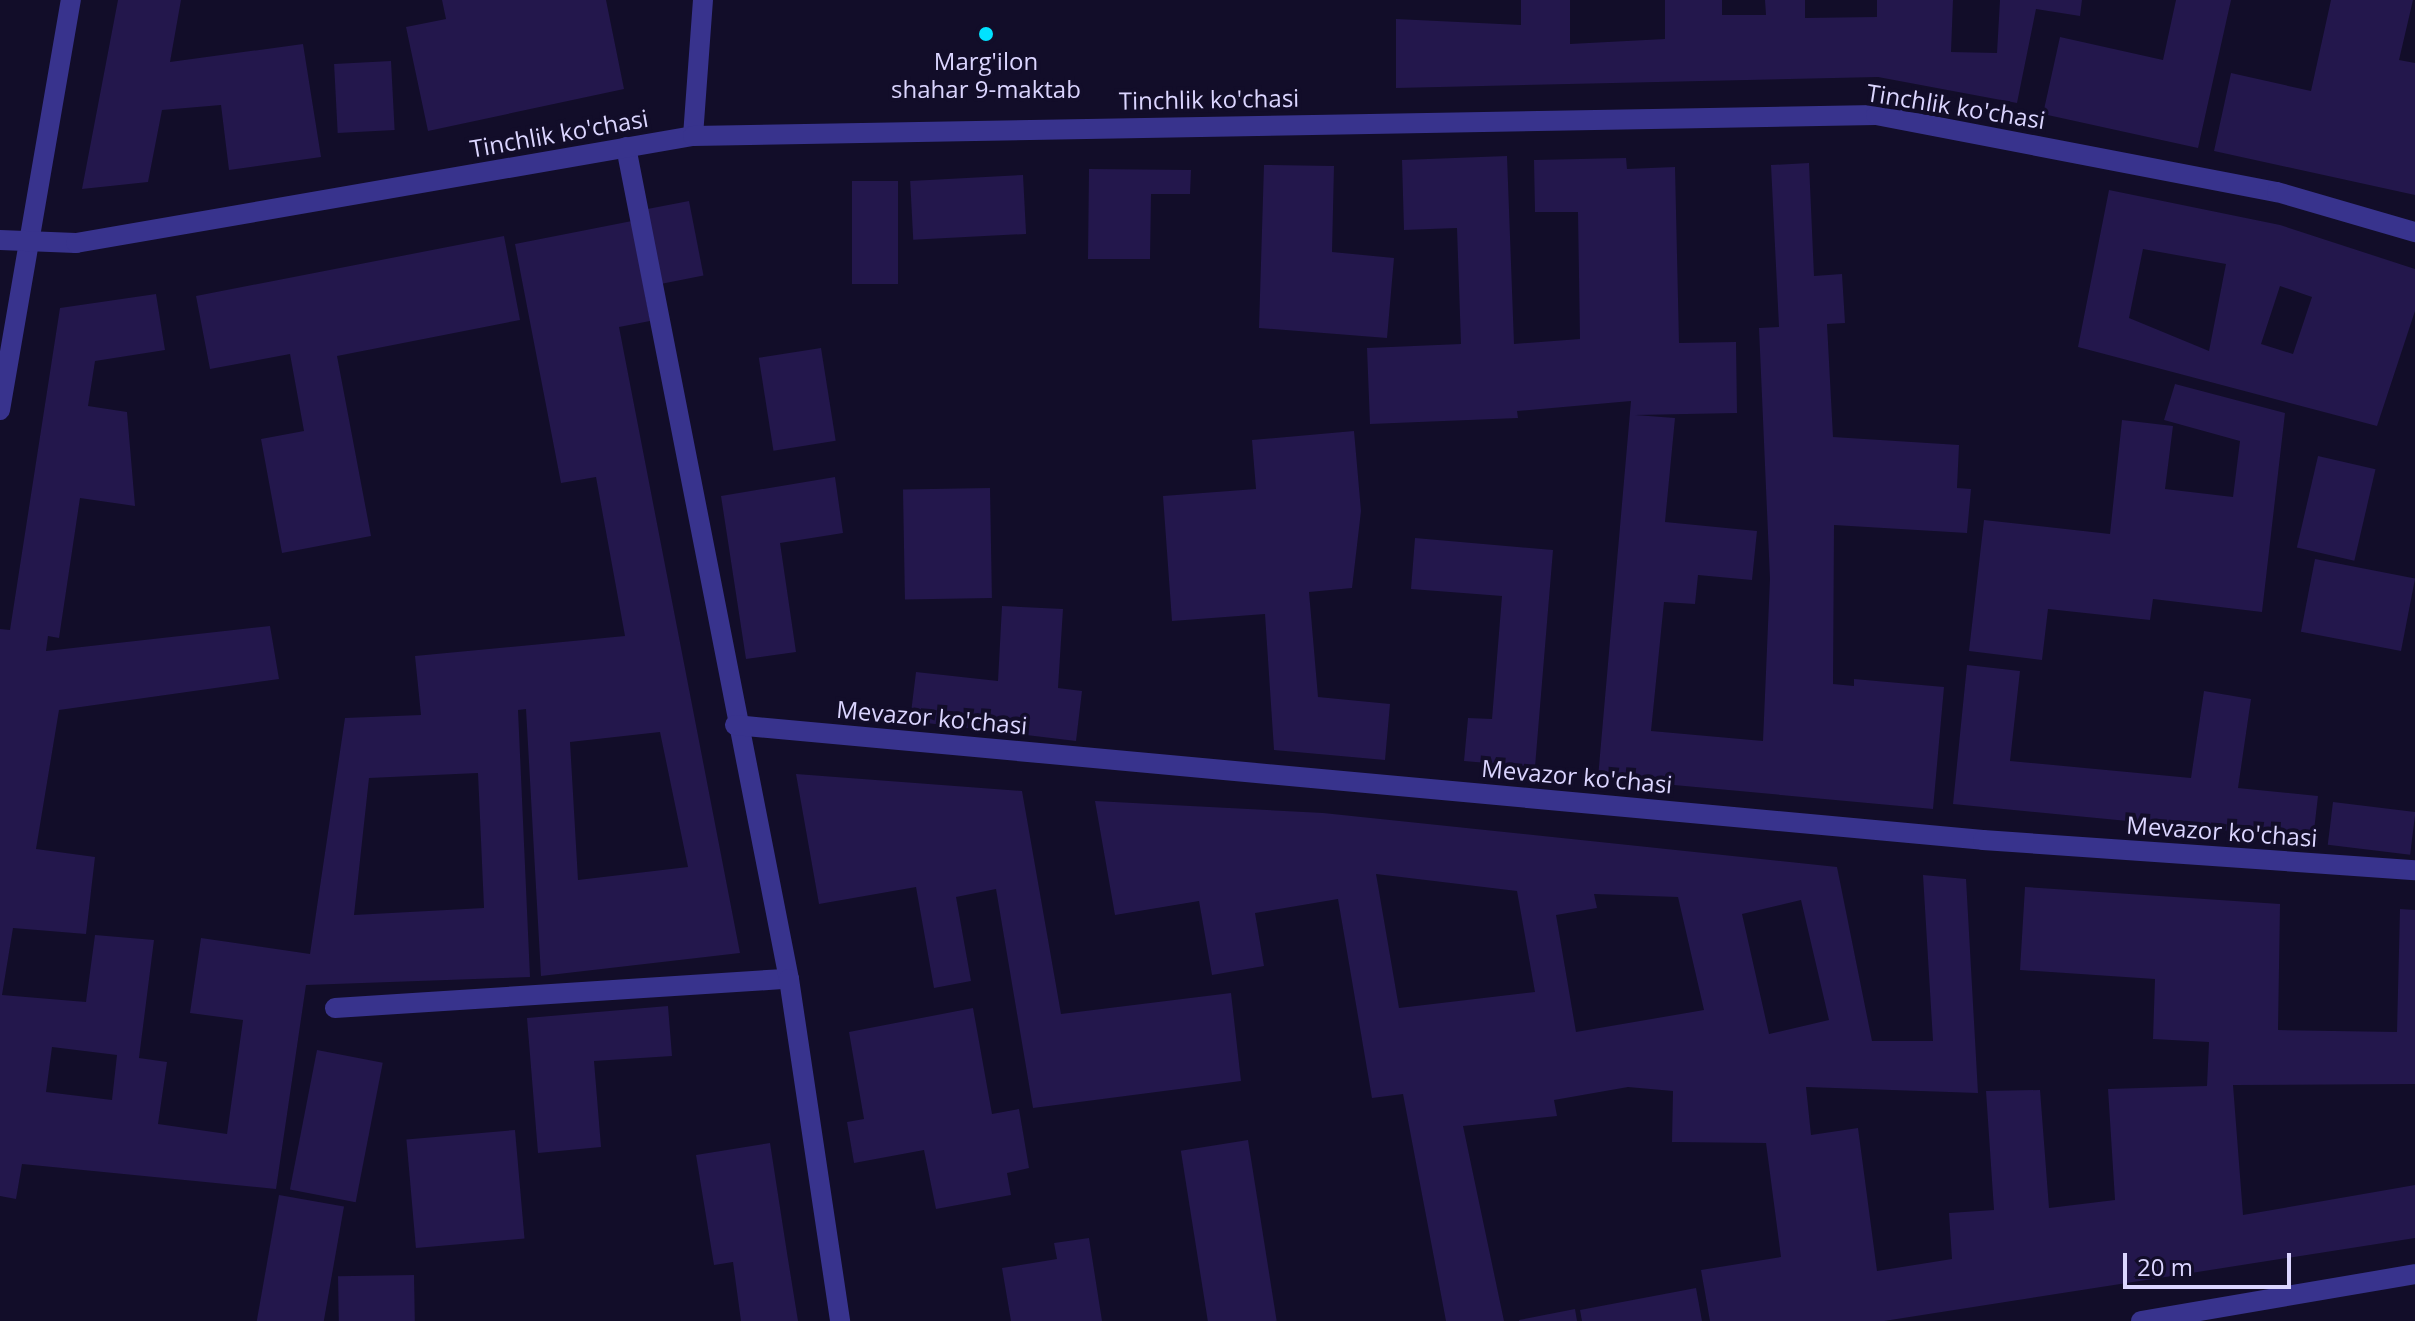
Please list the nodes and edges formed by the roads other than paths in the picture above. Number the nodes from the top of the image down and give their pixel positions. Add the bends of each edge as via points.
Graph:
1 (71, 0) edge
2 (703, 0) edge
3 (693, 136) junction
4 (626, 147) junction
5 (2415, 232) edge
6 (0, 240) edge
7 (29, 241) junction
8 (0, 410) edge
9 (735, 725) junction
10 (2415, 870) edge
11 (789, 979) junction
12 (335, 1008) dead end
13 (2415, 1274) edge
14 (840, 1321) edge
15 (2141, 1321) edge

1 - 7 street
2 - 3 street
3 - 4 street, Tinchlik ko'chasi
3 - 5 street, Tinchlik ko'chasi via 1876,115 2277,192
4 - 7 street, Tinchlik ko'chasi via 76,243
4 - 9 street
6 - 7 street, Tinchlik ko'chasi
7 - 8 street
9 - 10 street, Mevazor ko'chasi via 1983,840
9 - 11 street
11 - 12 street
11 - 14 street
13 - 15 street

